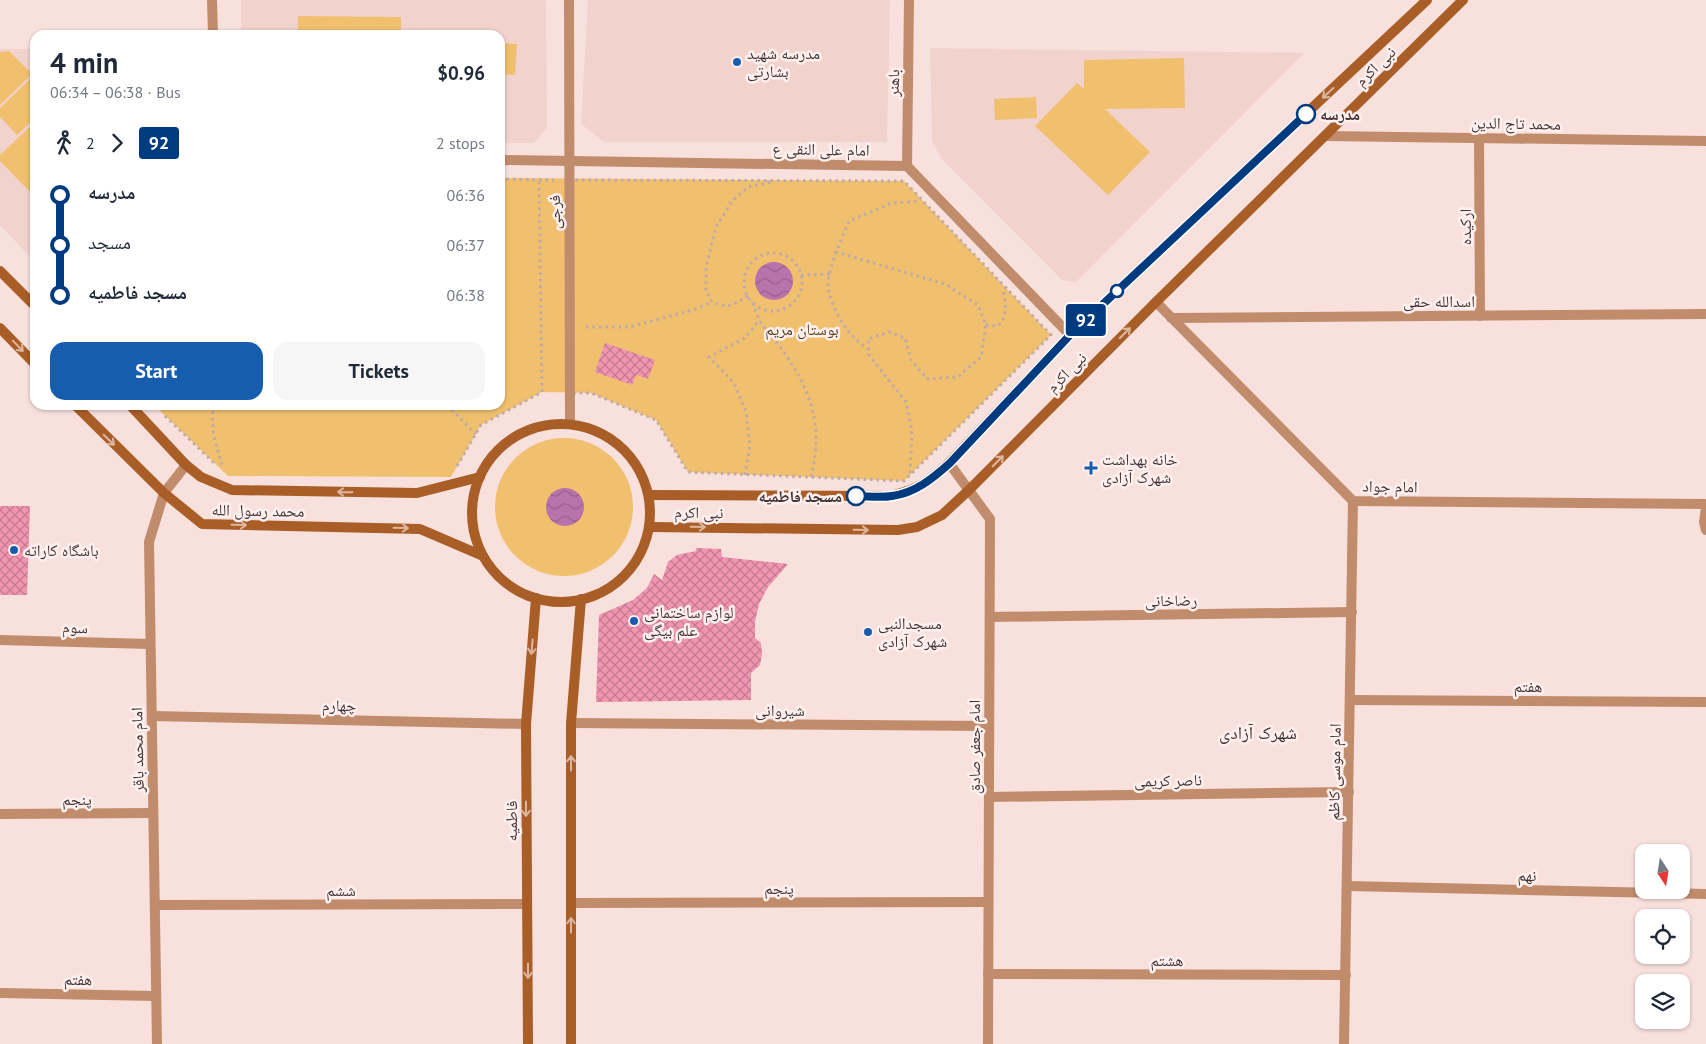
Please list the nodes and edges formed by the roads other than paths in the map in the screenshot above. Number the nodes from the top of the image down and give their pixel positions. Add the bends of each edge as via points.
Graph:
1 (212, 0) edge
2 (569, 0) edge
3 (910, 0) edge
4 (1427, 0) edge
5 (1464, 0) edge
6 (213, 30) edge
7 (1325, 136) junction
8 (1479, 138) junction
9 (1706, 141) edge
10 (505, 160) edge
11 (569, 160) junction
12 (907, 166) junction
13 (2, 276) edge
14 (30, 301) edge
15 (1156, 302) junction
16 (1706, 314) edge
17 (1480, 316) junction
18 (1171, 318) junction
19 (0, 328) edge
20 (1070, 335) junction
21 (30, 359) edge
22 (80, 410) edge
23 (135, 410) edge
24 (570, 424) junction
25 (950, 463) junction
26 (186, 465) junction
27 (480, 477) junction
28 (969, 490) junction
29 (164, 493) junction
30 (649, 495) junction
31 (1353, 500) junction
32 (1706, 504) edge
33 (1706, 508) edge
34 (650, 527) junction
35 (1706, 530) edge
36 (483, 556) junction
37 (536, 598) junction
38 (581, 600) junction
39 (1352, 612) junction
40 (990, 617) junction
41 (0, 640) edge
42 (150, 644) junction
43 (1350, 700) junction
44 (1706, 702) edge
45 (152, 716) junction
46 (571, 723) junction
47 (526, 724) junction
48 (989, 726) junction
49 (1348, 792) junction
50 (989, 797) junction
51 (154, 813) junction
52 (0, 814) edge
53 (1347, 886) junction
54 (1706, 894) edge
55 (988, 902) junction
56 (571, 903) junction
57 (527, 904) junction
58 (155, 905) junction
59 (988, 974) junction
60 (1346, 975) junction
61 (0, 993) edge
62 (156, 996) junction
63 (157, 1044) edge
64 (528, 1044) edge
65 (571, 1044) edge
66 (988, 1044) edge
67 (1344, 1044) edge

1 - 6 street
2 - 11 street, فرجی
3 - 12 street, باهنر
4 -> 20 street, نبی اکرم
5 - 7 street, نبی اکرم
7 - 8 street, محمد تاج الدین
7 - 15 street, نبی اکرم
8 - 9 street, محمد تاج الدین
8 - 17 street, ارکیده
10 - 11 street, امام علی النقی ع
11 - 12 street, امام علی النقی ع
11 - 24 street, فرجی
12 - 20 street
13 - 14 street
15 - 18 street, امام جواد
28 -> 15 street, نبی اکرم
16 - 17 street, اسدالله حقی
17 - 18 street, اسدالله حقی
18 - 31 street, امام جواد
19 -> 21 street
20 - 25 street, نبی اکرم
22 -> 29 street, محمد رسول الله
23 - 26 street, محمد رسول الله
24 - 27 street, محمد رسول الله via 542,426 516,436 495,454
24 - 30 street, محمد رسول الله via 592,429 612,439 642,474
25 - 28 street, امام جعفر صادق
25 - 30 street, نبی اکرم via 929,482 891,496
27 -> 26 street, محمد رسول الله via 417,493 232,490 200,477
26 - 29 street, امام محمد باقر
27 - 36 street, محمد رسول الله via 473,496 472,516 475,537
34 -> 28 street, نبی اکرم via 898,530 918,527 942,515
28 - 40 street, امام جعفر صادق via 990,519
29 -> 36 street, محمد رسول الله via 202,524 420,529
29 - 42 street, امام محمد باقر via 149,542
30 - 34 street, محمد رسول الله
31 - 32 street, امام جواد
31 - 39 street, امام موسی کاظم
33 - 35 street
34 - 38 street, محمد رسول الله via 642,552 626,574 606,590
36 - 37 street, محمد رسول الله via 514,588
37 - 38 street, محمد رسول الله via 558,602
37 -> 47 street, فاطمیه
38 - 46 street
39 - 40 street, رضاخانی
39 - 43 street, امام موسی کاظم
40 - 48 street, امام جعفر صادق
41 - 42 street, سوم
42 - 45 street, امام محمد باقر
43 - 44 street, هفتم
43 - 49 street, امام موسی کاظم
45 - 47 street, چهارم
45 - 51 street, امام محمد باقر
46 - 48 street, شیروانی
56 -> 46 street
47 -> 57 street, فاطمیه
48 - 50 street, امام جعفر صادق
49 - 50 street, ناصر کریمی
49 - 53 street, امام موسی کاظم
50 - 55 street, امام جعفر صادق
51 - 52 street, پنجم
51 - 58 street, امام محمد باقر
53 - 54 street, نهم
53 - 60 street, امام موسی کاظم
55 - 56 street, پنجم
55 - 59 street, امام جعفر صادق
65 -> 56 street
57 - 58 street, ششم
57 -> 64 street, فاطمیه
58 - 62 street, امام محمد باقر
59 - 60 street, هشتم
59 - 66 street, امام جعفر صادق
60 - 67 street, امام موسی کاظم
61 - 62 street, هفتم
62 - 63 street, امام محمد باقر

